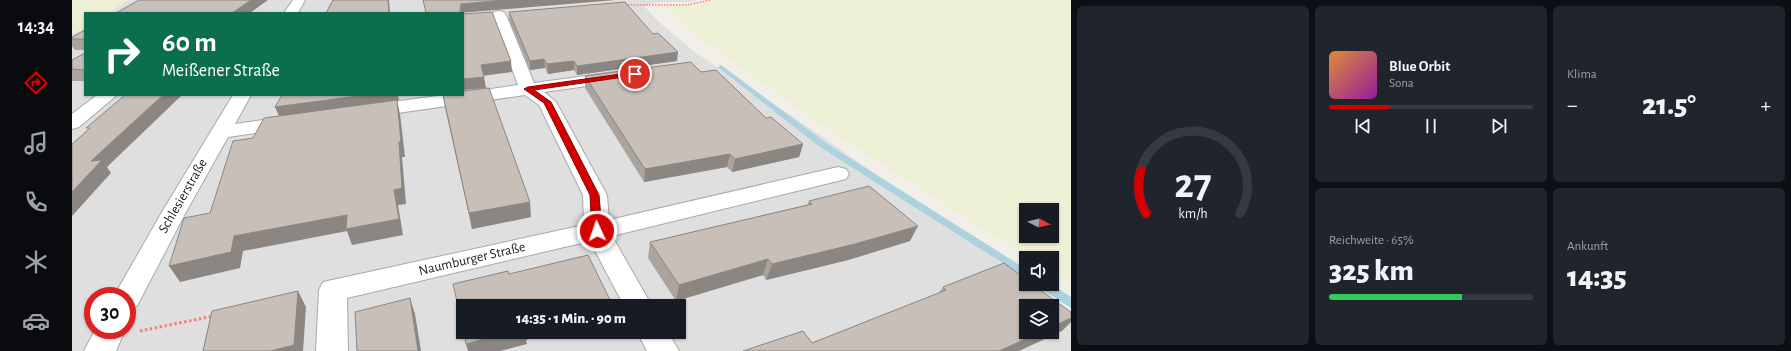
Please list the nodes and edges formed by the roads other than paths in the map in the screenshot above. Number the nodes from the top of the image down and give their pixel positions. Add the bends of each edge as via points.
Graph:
1 (299, 0) edge
2 (292, 12) edge
3 (514, 13) edge
4 (628, 75) edge
5 (528, 89) junction
6 (107, 96) edge
7 (241, 96) edge
8 (350, 114) edge
9 (304, 120) edge
10 (72, 123) edge
11 (220, 132) junction
12 (838, 174) dead end
13 (597, 231) junction
14 (133, 287) edge
15 (634, 299) edge
16 (656, 339) edge
17 (332, 351) edge
18 (663, 351) edge

1 - 2 street
3 - 5 street via 492,15
4 - 5 street
5 - 8 street
5 - 13 street via 547,102 595,195
6 - 10 street
7 - 11 street, Schlesierstraße
9 - 11 street
11 - 14 street, Schlesierstraße
12 - 13 street, Naumburger Straße
13 - 15 street
13 - 17 street, Naumburger Straße via 334,290
16 - 18 street

